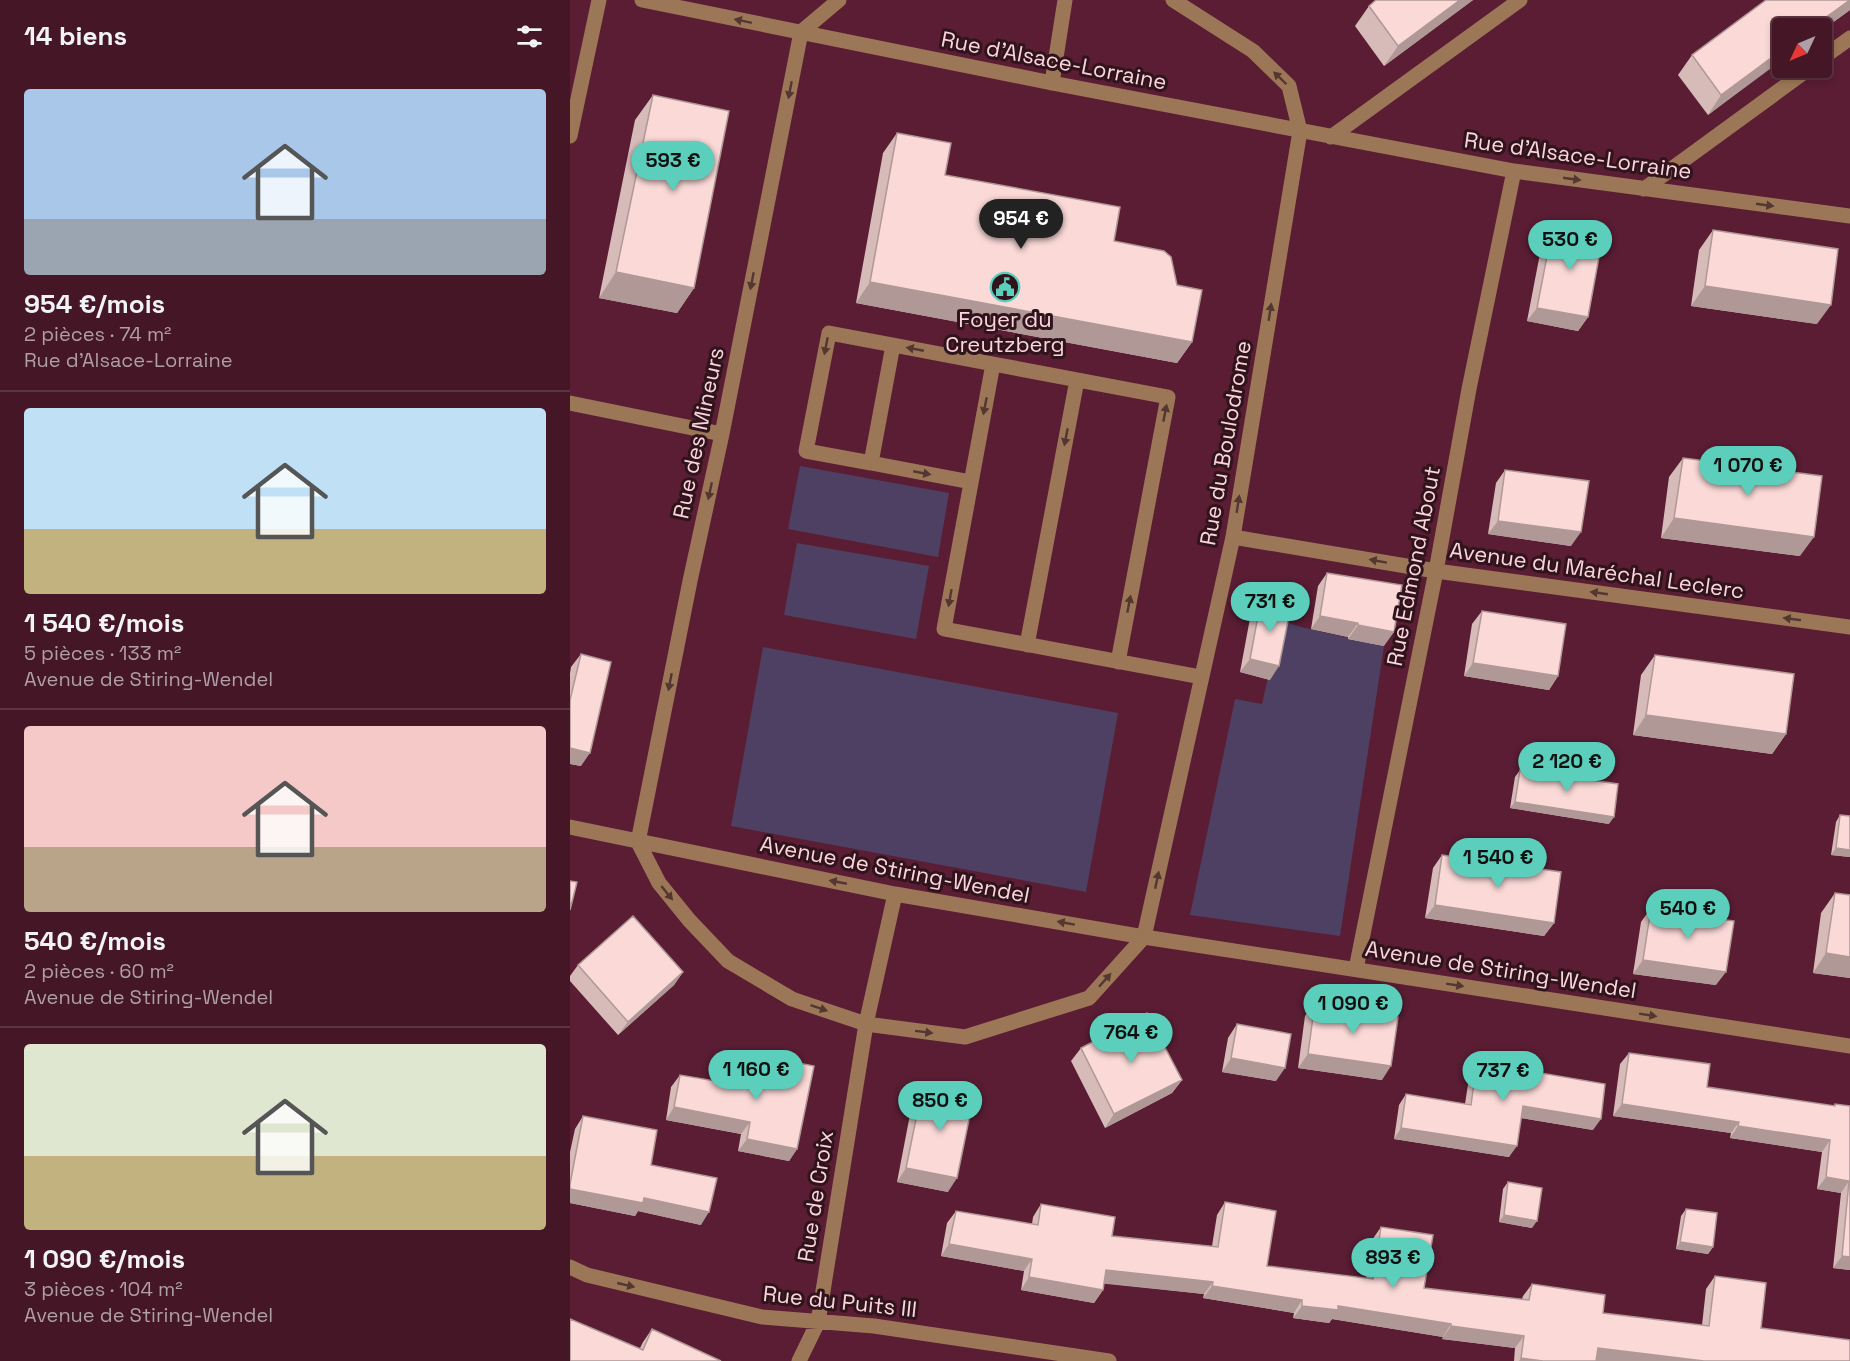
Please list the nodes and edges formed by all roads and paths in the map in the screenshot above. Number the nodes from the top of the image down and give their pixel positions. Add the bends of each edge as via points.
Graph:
1 (599, 0) edge
2 (642, 0) edge
3 (838, 0) edge
4 (1065, 0) edge
5 (1173, 0) edge
6 (1520, 0) edge
7 (801, 32) junction
8 (1850, 38) edge
9 (1832, 51) edge
10 (1796, 78) edge
11 (1052, 83) junction
12 (1300, 131) junction
13 (570, 136) edge
14 (1331, 137) junction
15 (1514, 171) junction
16 (1644, 189) junction
17 (1850, 216) edge
18 (893, 345) junction
19 (993, 364) junction
20 (1077, 380) junction
21 (570, 403) edge
22 (722, 434) junction
23 (871, 463) junction
24 (971, 482) junction
25 (1233, 537) junction
26 (1436, 571) junction
27 (1850, 627) edge
28 (1027, 645) junction
29 (1118, 662) junction
30 (1201, 678) junction
31 (570, 827) edge
32 (638, 842) junction
33 (895, 894) junction
34 (1144, 937) junction
35 (1356, 969) junction
36 (866, 1024) junction
37 (1850, 1047) edge
38 (570, 1267) edge
39 (818, 1322) junction
40 (799, 1361) edge
41 (1109, 1361) edge

1 - 13 street
7 -> 2 street, Rue d'Alsace-Lorraine
3 - 7 street
4 - 11 street
12 -> 5 street via 1289,86 1253,51
6 - 14 street
7 - 11 street, Rue d'Alsace-Lorraine
7 -> 22 street, Rue des Mineurs
8 - 9 street
10 - 16 street
11 - 12 street, Rue d'Alsace-Lorraine
12 - 14 street, Rue d'Alsace-Lorraine
25 -> 12 street, Rue du Boulodrome
14 - 15 street, Rue d'Alsace-Lorraine
15 -> 16 street, Rue d'Alsace-Lorraine
15 - 26 street, Rue Edmond About
16 -> 17 street, Rue d'Alsace-Lorraine
19 -> 18 street
18 - 23 street
18 -> 23 street via 829,333 810,430 807,451
19 - 20 street
19 -> 24 street
20 -> 28 street
29 -> 20 street via 1168,397
21 - 22 street
22 -> 32 street, Rue des Mineurs
23 -> 24 street
24 -> 28 street via 944,628
26 -> 25 street, Avenue du Maréchal Leclerc
25 - 30 street, Rue du Boulodrome
27 -> 26 street, Avenue du Maréchal Leclerc
26 - 35 street, Rue Edmond About
28 - 29 street
29 - 30 street
34 -> 30 street, Rue du Boulodrome
31 - 32 street, Avenue de Stiring-Wendel
33 -> 32 street, Avenue de Stiring-Wendel
32 -> 36 street via 659,883 728,961 792,999
34 -> 33 street, Avenue de Stiring-Wendel
33 - 36 street, Rue de Croix
34 - 35 street, Avenue de Stiring-Wendel
36 -> 34 street via 965,1037 1078,1002 1089,998
35 -> 37 street, Avenue de Stiring-Wendel
36 - 39 street, Rue de Croix
38 -> 39 street, Rue du Puits III via 587,1275 762,1317
39 - 40 street, Rue de Croix
39 - 41 street, Rue du Puits III via 874,1326

